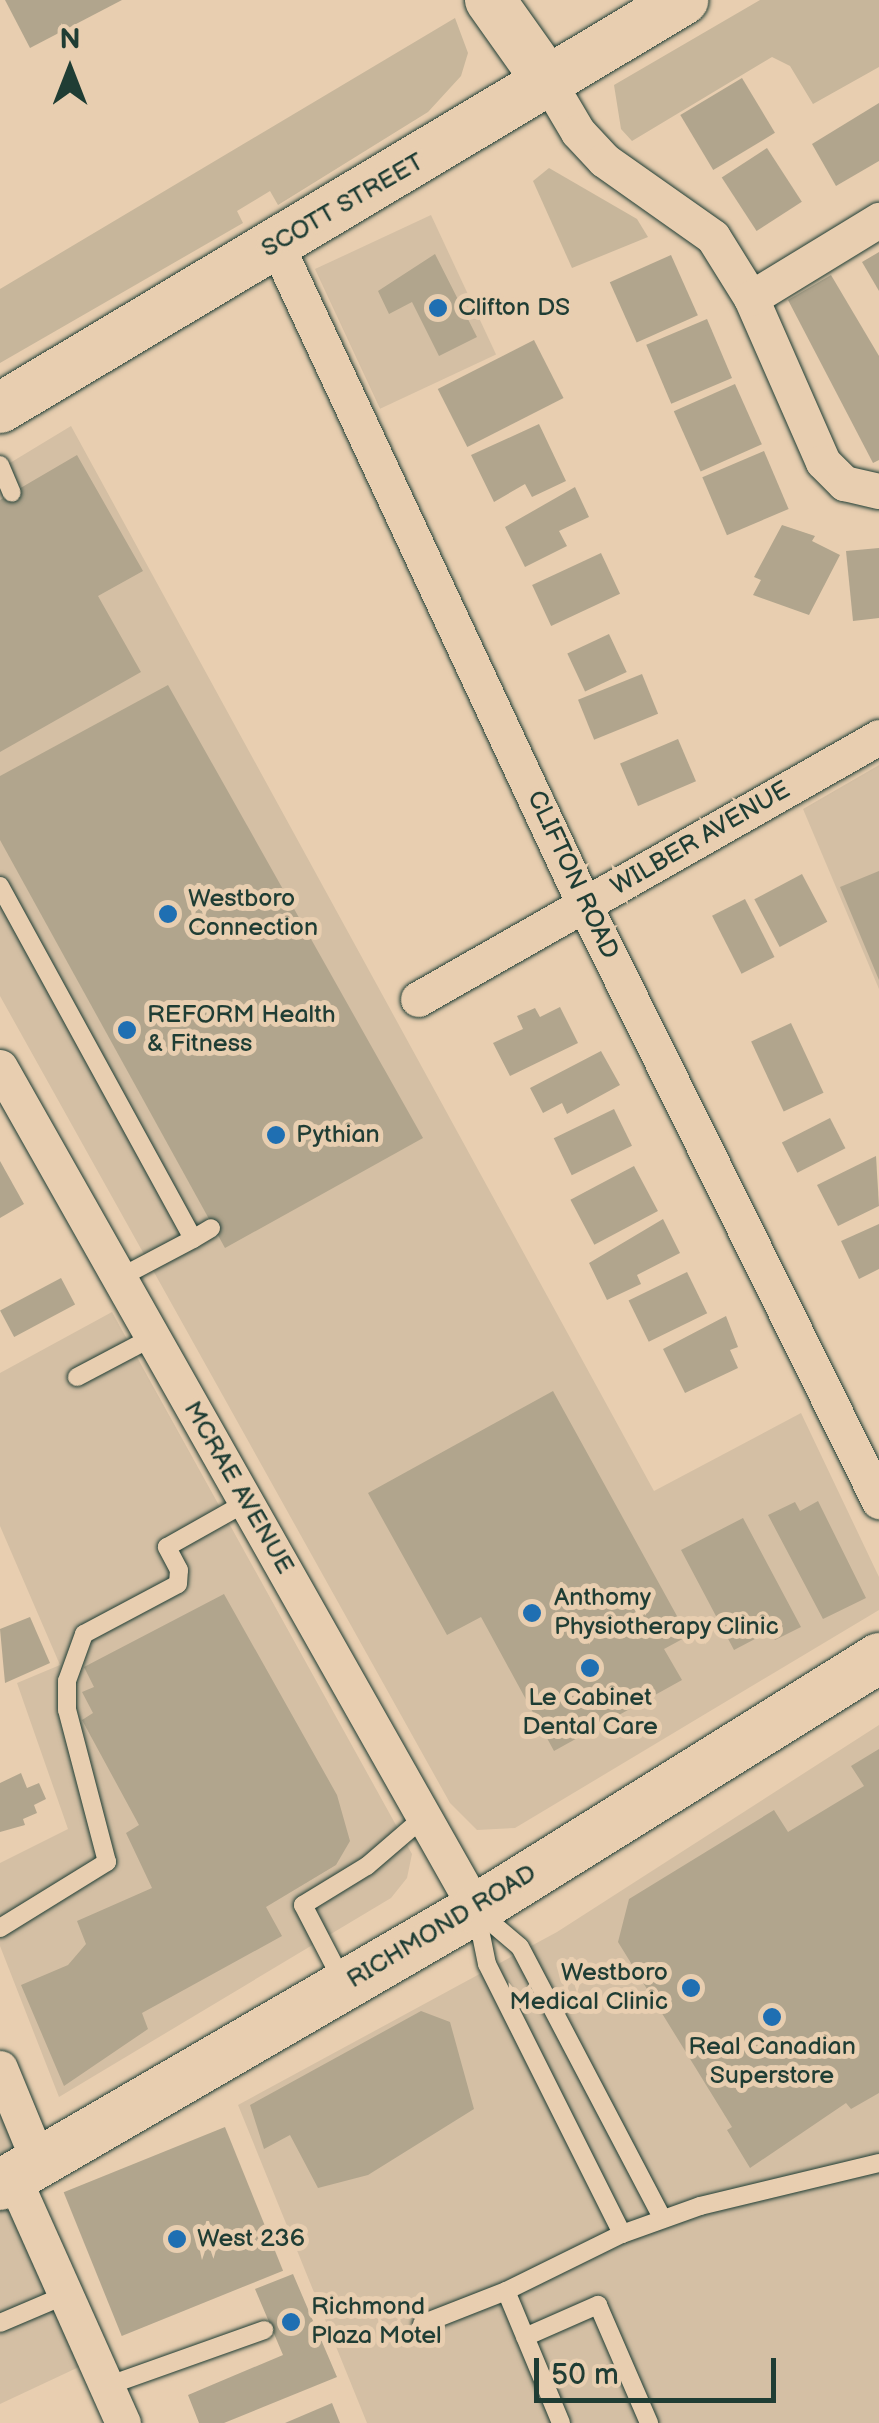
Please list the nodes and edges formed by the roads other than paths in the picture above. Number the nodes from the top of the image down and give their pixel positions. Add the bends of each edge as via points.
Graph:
1 (683, 0) edge
2 (491, 2) edge
3 (550, 83) junction
4 (879, 220) edge
5 (276, 244) junction
6 (752, 298) junction
7 (0, 408) edge
8 (0, 465) edge
9 (879, 491) edge
10 (12, 493) dead end
11 (879, 737) edge
12 (0, 886) edge
13 (584, 906) junction
14 (418, 999) dead end
15 (0, 1067) edge
16 (211, 1228) dead end
17 (193, 1238) junction
18 (119, 1278) junction
19 (153, 1337) junction
20 (77, 1377) dead end
21 (879, 1501) edge
22 (246, 1502) junction
23 (879, 1658) edge
24 (424, 1817) junction
25 (476, 1909) junction
26 (0, 1928) edge
27 (345, 1985) junction
28 (0, 2068) edge
29 (879, 2163) edge
30 (17, 2174) edge
31 (663, 2218) junction
32 (622, 2234) junction
33 (506, 2290) junction
34 (70, 2294) junction
35 (0, 2324) edge
36 (422, 2324) dead end
37 (264, 2330) dead end
38 (525, 2336) junction
39 (108, 2386) junction
40 (123, 2423) edge
41 (561, 2423) edge
42 (650, 2423) edge

1 - 3 main road, SCOTT STREET
2 - 3 main road
3 - 5 main road, SCOTT STREET
3 - 6 street via 578,132 627,178 693,218 733,263
4 - 6 street
5 - 7 main road, SCOTT STREET
5 - 13 street, CLIFTON ROAD
6 - 9 street via 823,462 844,484
8 - 10 lane
11 - 13 street, WILBER AVENUE
12 - 17 lane
13 - 14 street, WILBER AVENUE
13 - 21 street, CLIFTON ROAD
15 - 18 street, MCRAE AVENUE
16 - 17 lane
17 - 18 lane
18 - 19 street, MCRAE AVENUE
19 - 20 lane
19 - 22 street, MCRAE AVENUE
22 - 24 street, MCRAE AVENUE
22 - 26 lane via 167,1547 180,1570 178,1584 84,1634 67,1681 67,1710 108,1862
23 - 25 main road, RICHMOND ROAD
24 - 25 street, MCRAE AVENUE
24 - 27 lane via 367,1866 303,1905
25 - 27 main road, RICHMOND ROAD
25 - 31 lane via 520,1946
25 - 32 lane via 487,1964
27 - 30 main road, RICHMOND ROAD
28 - 30 street
29 - 31 lane
30 - 34 street
31 - 32 lane
32 - 33 lane
33 - 36 lane
33 - 38 lane
34 - 35 lane
34 - 39 street
37 - 39 lane
38 - 41 lane
38 - 42 lane via 598,2305
39 - 40 street

